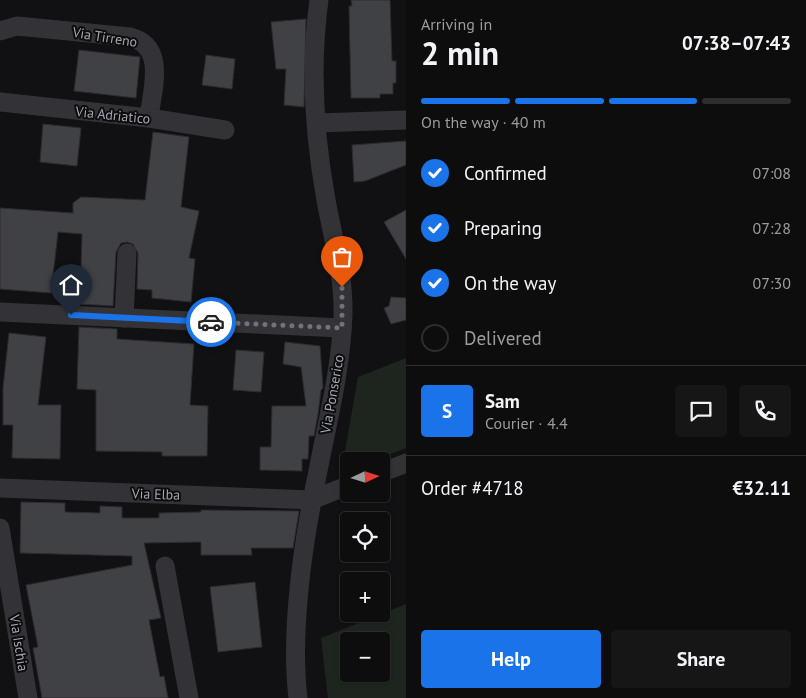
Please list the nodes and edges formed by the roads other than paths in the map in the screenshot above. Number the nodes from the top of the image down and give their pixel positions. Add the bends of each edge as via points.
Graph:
1 (319, 0) edge
2 (0, 16) edge
3 (9, 28) edge
4 (0, 102) edge
5 (149, 118) junction
6 (406, 120) edge
7 (316, 123) junction
8 (225, 130) dead end
9 (127, 253) dead end
10 (0, 312) edge
11 (124, 318) junction
12 (342, 328) junction
13 (406, 463) edge
14 (390, 469) edge
15 (0, 488) edge
16 (340, 489) edge
17 (312, 500) junction
18 (0, 528) edge
19 (165, 566) dead end
20 (28, 698) edge
21 (190, 698) edge
22 (298, 698) edge

1 - 7 street, Via Ponserico via 315,46
2 - 3 street, Via Tirreno
3 - 5 street, Via Tirreno via 130,38 143,42 154,59
4 - 5 street, Via Adriatico
5 - 8 street, Via Adriatico
6 - 7 street
7 - 12 street, Via Ponserico via 322,178 341,273
9 - 11 street
10 - 11 street
11 - 12 street
12 - 17 street, Via Ponserico via 335,384
13 - 14 street
15 - 17 street, Via Elba
16 - 17 street
17 - 22 street, Via Ponserico via 298,617
18 - 20 street, Via Ischia
19 - 21 street

